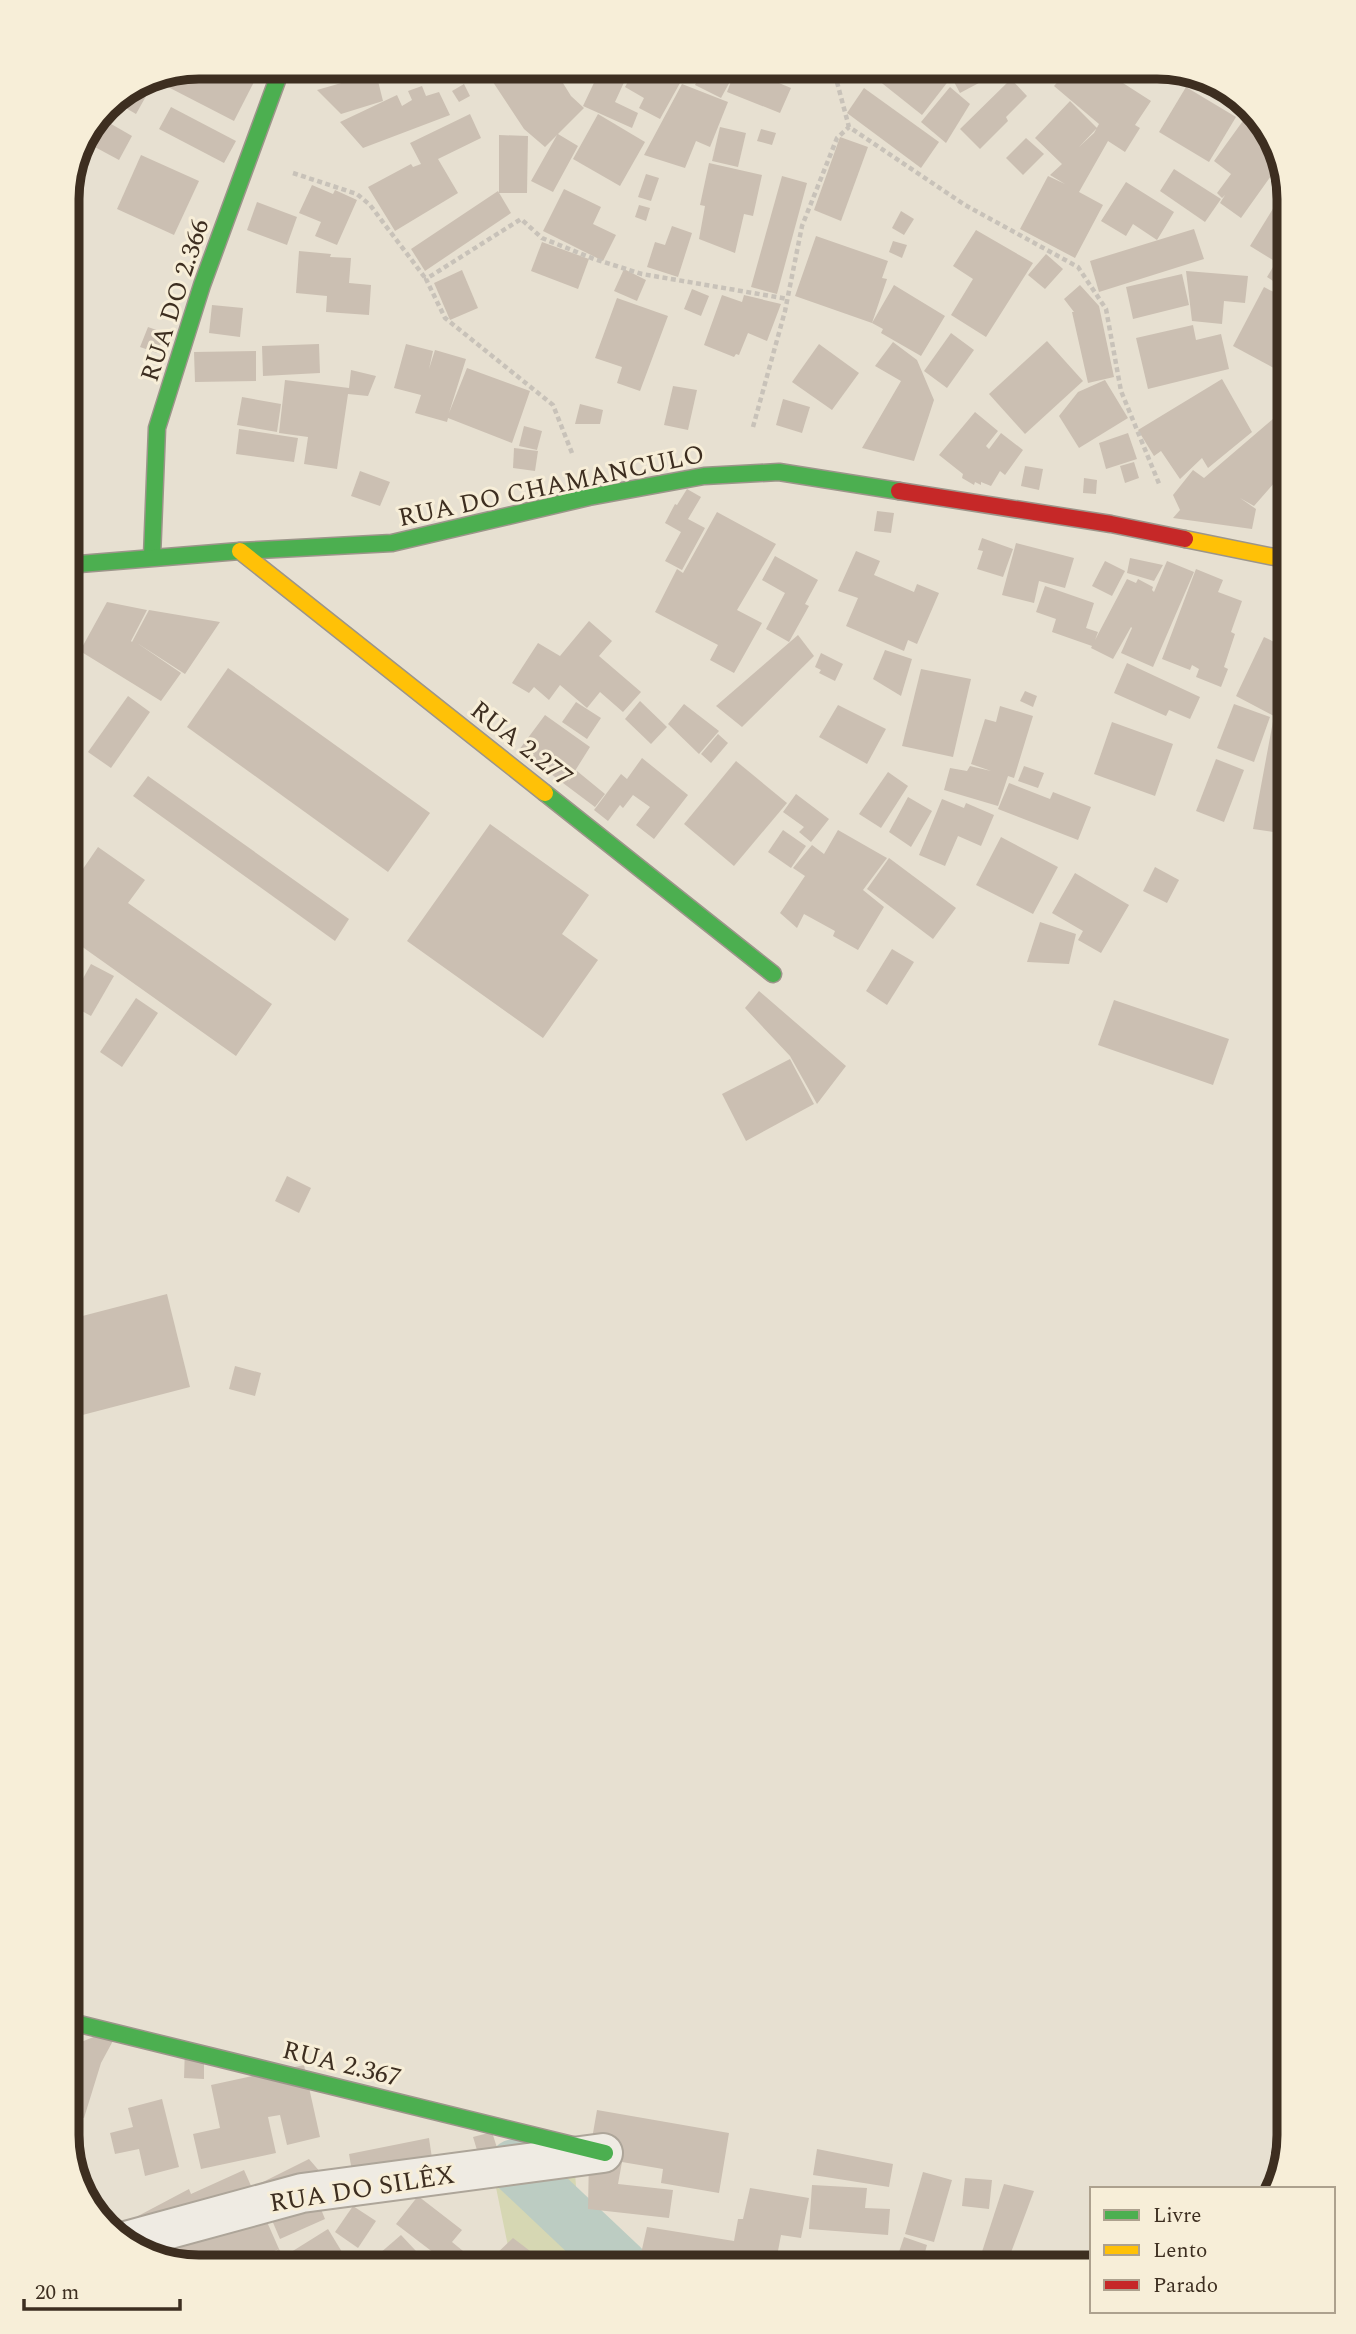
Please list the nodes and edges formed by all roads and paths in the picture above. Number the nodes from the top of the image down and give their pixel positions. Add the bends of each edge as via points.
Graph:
1 (277, 79) edge
2 (836, 79) edge
3 (849, 127) junction
4 (249, 157) junction
5 (426, 279) junction
6 (788, 299) junction
7 (740, 474) junction
8 (589, 497) junction
9 (1183, 538) junction
10 (240, 551) junction
11 (1277, 556) edge
12 (152, 557) junction
13 (79, 564) edge
14 (773, 974) dead end
15 (79, 2024) edge
16 (605, 2153) joint
17 (137, 2238) edge

1 - 4 street, RUA DO 2.366
2 - 3 path
3 - 6 path via 837,138 802,226
3 - 9 path via 965,205 1078,267 1105,309 1121,391
4 - 5 path via 357,194
4 - 12 street, RUA DO 2.366 via 202,285 158,428
5 - 6 path via 521,219 542,238 642,274
5 - 8 path via 444,318 553,405
6 - 7 path
7 - 8 street, RUA DO CHAMANCULO
7 - 9 street, RUA DO CHAMANCULO via 779,472
8 - 10 street, RUA DO CHAMANCULO via 392,543
9 - 11 street, RUA DO CHAMANCULO
10 - 12 street, RUA DO CHAMANCULO
10 - 14 street, RUA 2.277
12 - 13 street, RUA DO CHAMANCULO
15 - 16 street, RUA 2.367
16 - 17 street, RUA DO SILÊX via 302,2193

